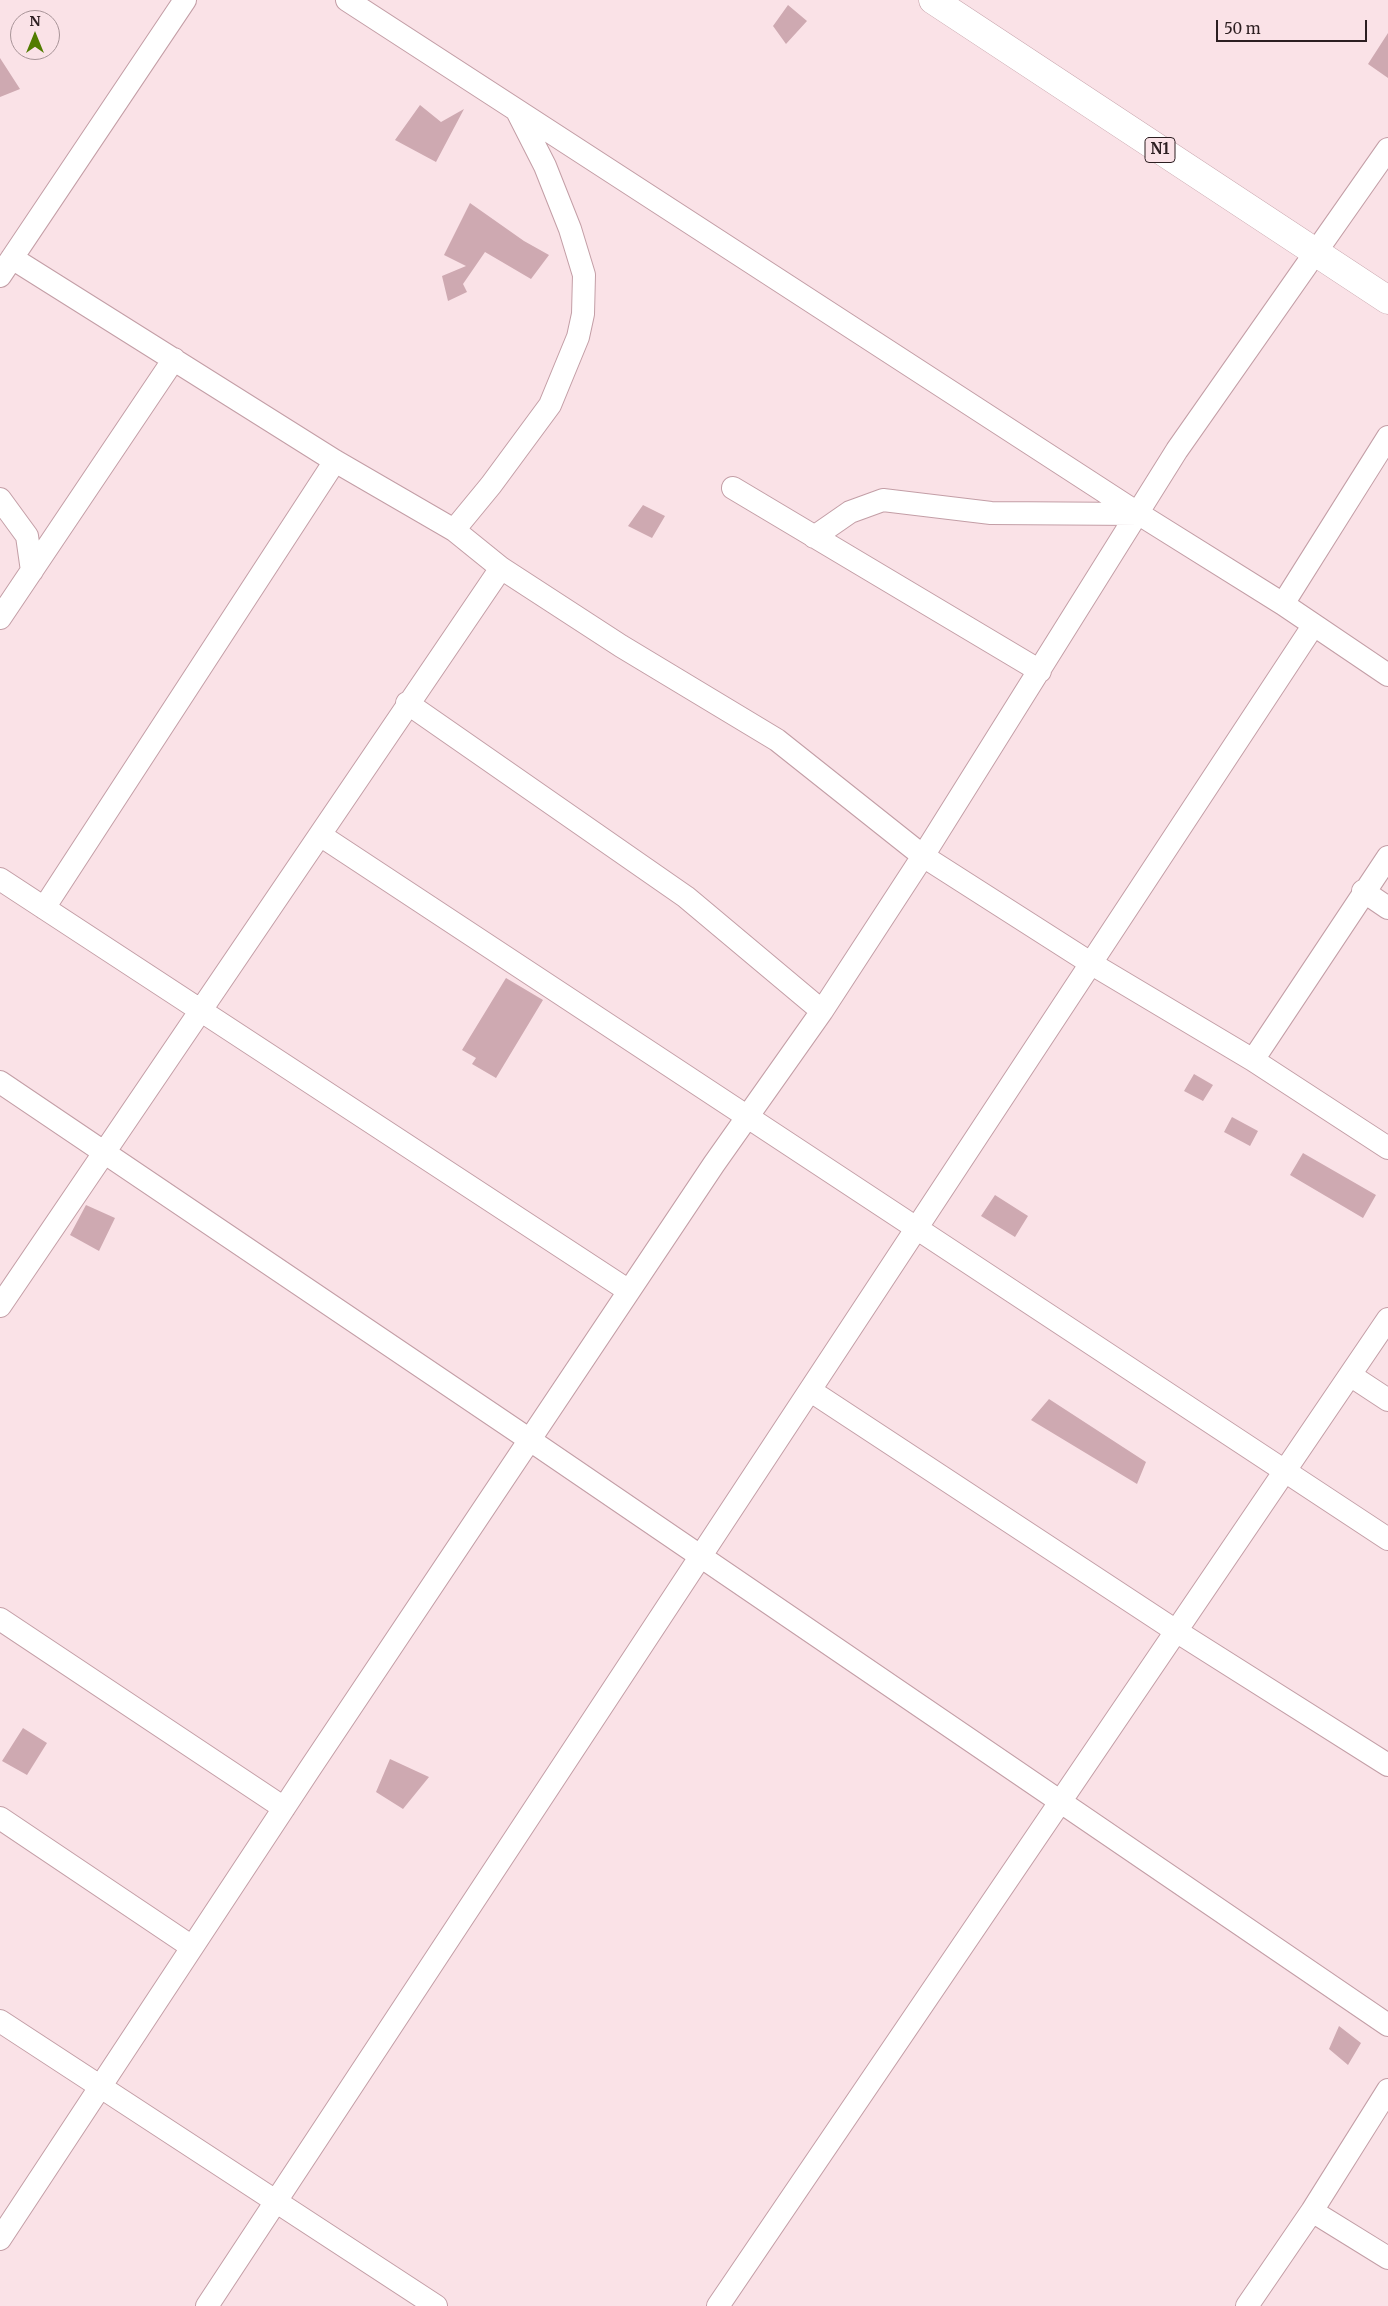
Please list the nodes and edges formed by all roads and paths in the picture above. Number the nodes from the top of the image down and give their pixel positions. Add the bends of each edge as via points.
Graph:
1 (185, 0) edge
2 (348, 0) edge
3 (933, 0) edge
4 (516, 109) junction
5 (1388, 149) edge
6 (1316, 253) junction
7 (6, 267) edge
8 (1388, 300) edge
9 (174, 359) junction
10 (1388, 437) edge
11 (335, 460) junction
12 (733, 488) dead end
13 (0, 499) edge
14 (1139, 514) junction
15 (454, 530) junction
16 (814, 537) junction
17 (501, 568) junction
18 (32, 571) junction
19 (1283, 604) junction
20 (0, 618) edge
21 (1313, 626) junction
22 (1040, 671) junction
23 (1388, 675) edge
24 (407, 703) junction
25 (320, 835) junction
26 (922, 856) junction
27 (1388, 857) edge
28 (0, 879) edge
29 (1363, 891) junction
30 (44, 908) junction
31 (1388, 908) edge
32 (1092, 964) junction
33 (200, 1010) junction
34 (822, 1012) junction
35 (1253, 1060) junction
36 (0, 1082) edge
37 (747, 1116) junction
38 (1388, 1148) edge
39 (104, 1152) junction
40 (918, 1229) junction
41 (629, 1292) junction
42 (0, 1304) edge
43 (1388, 1319) edge
44 (1350, 1375) junction
45 (811, 1391) junction
46 (1388, 1400) edge
47 (530, 1440) junction
48 (1285, 1471) junction
49 (1388, 1539) edge
50 (701, 1557) junction
51 (0, 1619) edge
52 (1176, 1631) junction
53 (1388, 1765) edge
54 (1060, 1802) junction
55 (284, 1808) junction
56 (0, 1818) edge
57 (192, 1947) junction
58 (0, 2021) edge
59 (1388, 2025) edge
60 (100, 2087) junction
61 (1388, 2090) edge
62 (276, 2202) junction
63 (1312, 2211) junction
64 (0, 2239) edge
65 (1388, 2258) edge
66 (207, 2306) edge
67 (436, 2306) edge
68 (718, 2306) edge
69 (1247, 2306) edge

1 - 7 street
2 - 4 street
3 - 6 main road, N1
4 - 14 street
4 - 15 street via 545,166 570,230 584,275 583,314 578,337 550,405 492,485
5 - 6 street
6 - 8 main road, N1
6 - 14 street via 1177,450
7 - 9 street
9 - 11 street
9 - 18 street
10 - 19 street
11 - 15 street
11 - 30 street
12 - 16 street
13 - 18 street via 27,536
14 - 16 street via 991,512 883,500 850,512
14 - 19 street
14 - 22 street
15 - 17 street
16 - 22 street
17 - 24 street
17 - 26 street via 776,740
18 - 20 street
19 - 21 street
21 - 23 street
21 - 32 street
22 - 26 street
24 - 25 street
24 - 34 street via 686,897
25 - 33 street
25 - 37 street
26 - 32 street
26 - 34 street
27 - 29 street
28 - 30 street
29 - 31 street
29 - 35 street
30 - 33 street
32 - 35 street
32 - 40 street
33 - 39 street
33 - 41 street
34 - 37 street
35 - 38 street
36 - 39 street
37 - 40 street
37 - 41 street
39 - 42 street
39 - 47 street
40 - 45 street
40 - 48 street
41 - 47 street
43 - 44 street
44 - 46 street
44 - 48 street
45 - 50 street
45 - 52 street
47 - 50 street
47 - 55 street
48 - 49 street
48 - 52 street
50 - 54 street
50 - 62 street
51 - 55 street
52 - 53 street
52 - 54 street
54 - 59 street
54 - 68 street
55 - 57 street
56 - 57 street
57 - 60 street
58 - 60 street
60 - 62 street
60 - 64 street
61 - 63 street
62 - 66 street
62 - 67 street
63 - 65 street
63 - 69 street

